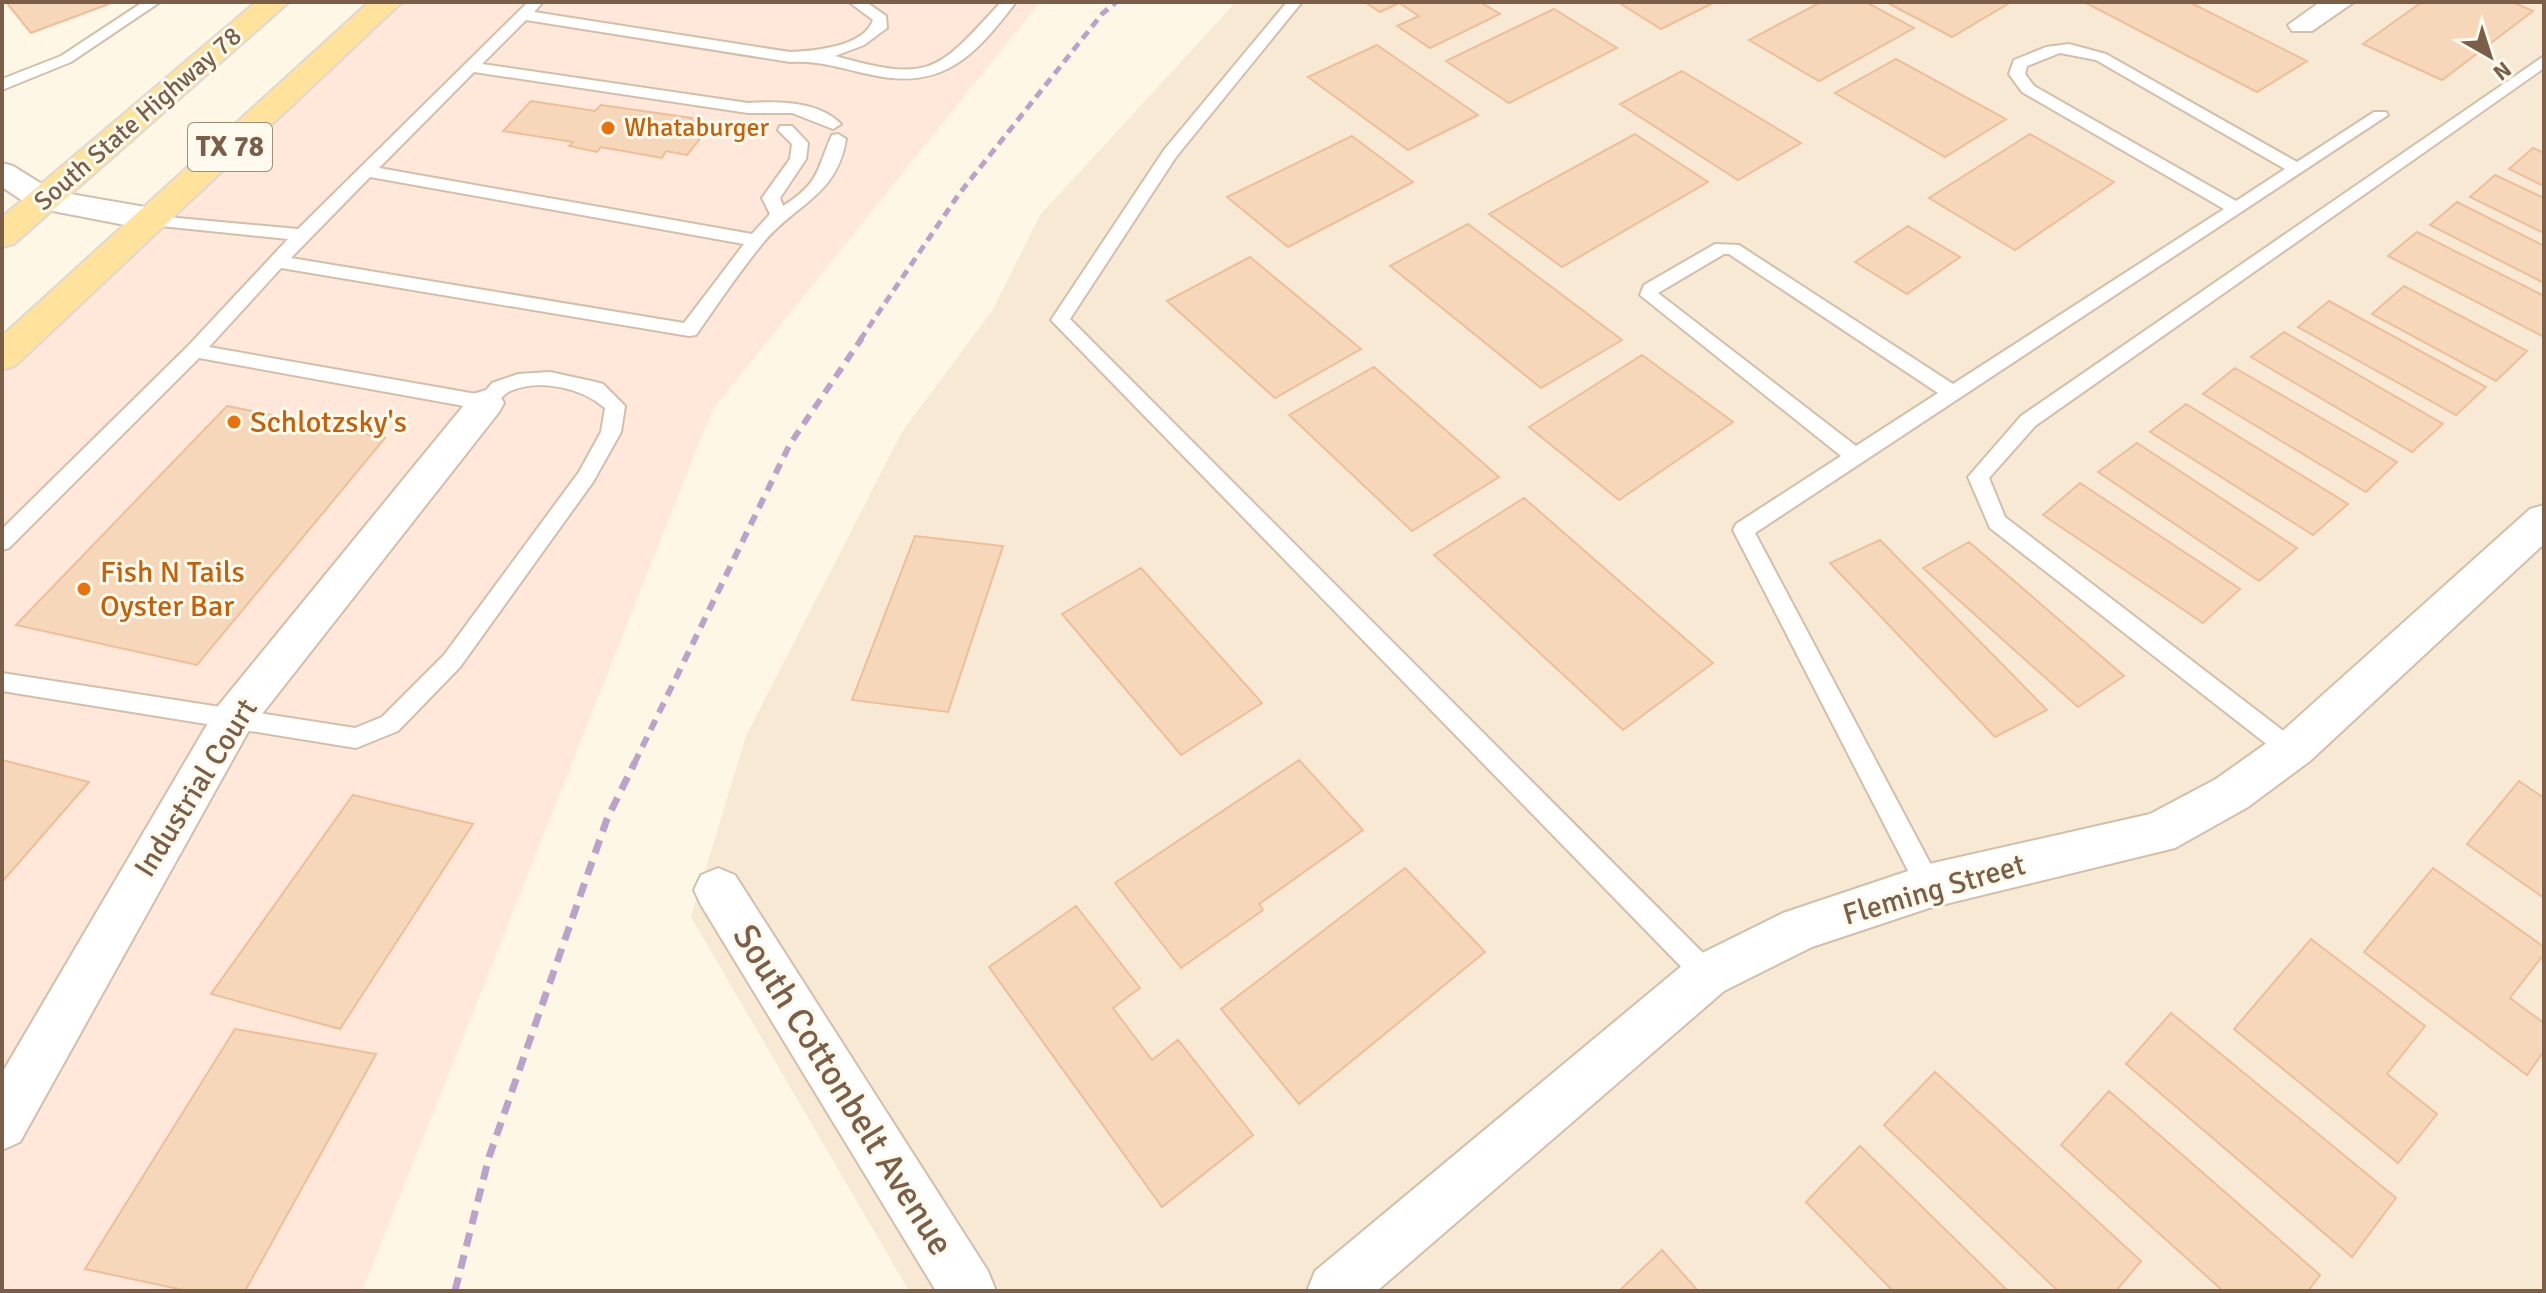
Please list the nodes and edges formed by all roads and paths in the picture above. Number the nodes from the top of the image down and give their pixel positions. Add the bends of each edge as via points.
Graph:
1 (153, 2) edge
2 (274, 2) edge
3 (387, 2) edge
4 (856, 2) edge
5 (1009, 2) edge
6 (1295, 2) edge
7 (2340, 2) edge
8 (529, 8) edge
9 (2302, 25) dead end
10 (818, 56) junction
11 (2544, 61) edge
12 (470, 67) junction
13 (2, 85) edge
14 (748, 108) junction
15 (2380, 115) dead end
16 (764, 122) dead end
17 (786, 130) dead end
18 (2297, 169) junction
19 (364, 171) junction
20 (2, 173) edge
21 (44, 200) junction
22 (2236, 208) junction
23 (779, 215) junction
24 (151, 219) junction
25 (302, 235) junction
26 (2, 236) edge
27 (756, 240) junction
28 (278, 262) junction
29 (195, 351) junction
30 (2, 357) edge
31 (1952, 393) junction
32 (486, 403) junction
33 (1855, 456) junction
34 (2544, 520) edge
35 (2, 542) edge
36 (2, 682) edge
37 (233, 719) junction
38 (2291, 750) junction
39 (1929, 886) junction
40 (718, 890) dead end
41 (1707, 975) junction
42 (2, 1124) edge
43 (968, 1291) edge
44 (1335, 1291) edge

1 - 13 lane via 66,59
2 - 21 main road, South State Highway 78 / TX 78
3 - 24 main road, TX 78
4 - 10 lane via 881,19 879,28 843,51
5 - 10 lane via 954,61 930,75 878,72
6 - 41 lane via 1170,154 1060,320
7 - 9 street
8 - 10 lane via 790,57
8 - 12 lane
11 - 38 lane via 2028,421 1978,477 1997,522
12 - 14 lane
12 - 19 lane
14 - 16 lane
14 - 23 lane via 781,105 815,112 836,131 836,161 803,204
15 - 18 lane
17 - 23 lane via 800,143 798,159 771,198
18 - 22 lane
18 - 22 lane via 2073,46 2020,63 2017,74 2028,89
19 - 25 lane
19 - 27 lane
20 - 21 street
21 - 24 street
21 - 26 main road, South State Highway 78 / TX 78
22 - 31 lane
23 - 27 lane
24 - 25 lane
24 - 30 main road, TX 78
25 - 28 lane
27 - 28 lane via 689,330
28 - 29 lane
29 - 32 lane
29 - 35 lane
31 - 33 lane
31 - 33 lane via 1733,249 1721,248 1650,289 1649,295
32 - 37 street, Industrial Court
32 - 37 lane via 509,384 550,379 596,389 615,406 611,432 586,477 452,661 390,724 356,738
33 - 39 lane via 1743,530
34 - 38 street, Fleming Street
36 - 37 lane
37 - 42 street, Industrial Court
38 - 39 street, Fleming Street via 2232,793 2159,833
39 - 41 street, Fleming Street via 1800,929
40 - 43 street, South Cottonbelt Avenue
41 - 44 street, Fleming Street

